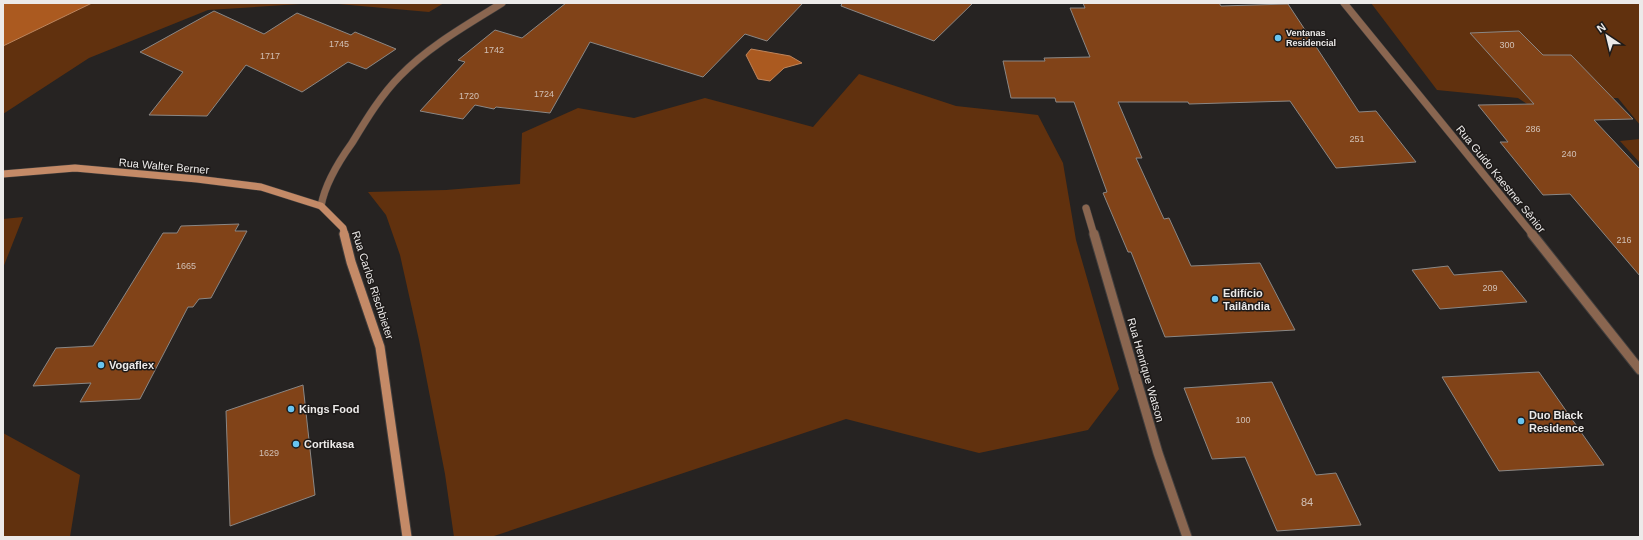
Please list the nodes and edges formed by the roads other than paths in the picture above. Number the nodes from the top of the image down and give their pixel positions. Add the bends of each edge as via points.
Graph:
1 (502, 3) edge
2 (1344, 3) edge
3 (3, 174) edge
4 (321, 206) junction
5 (1086, 208) dead end
6 (1640, 370) edge
7 (407, 537) edge
8 (1187, 537) edge

1 - 4 street via 443,40 400,76 371,113 345,153 323,196
2 - 6 street, Rua Guido Kaestner Sênior
3 - 4 street, Rua Walter Berner via 75,168 197,179 261,187
4 - 7 street, Rua Carlos Rischbieter via 343,228 380,348
5 - 8 street, Rua Henrique Watson via 1158,453

